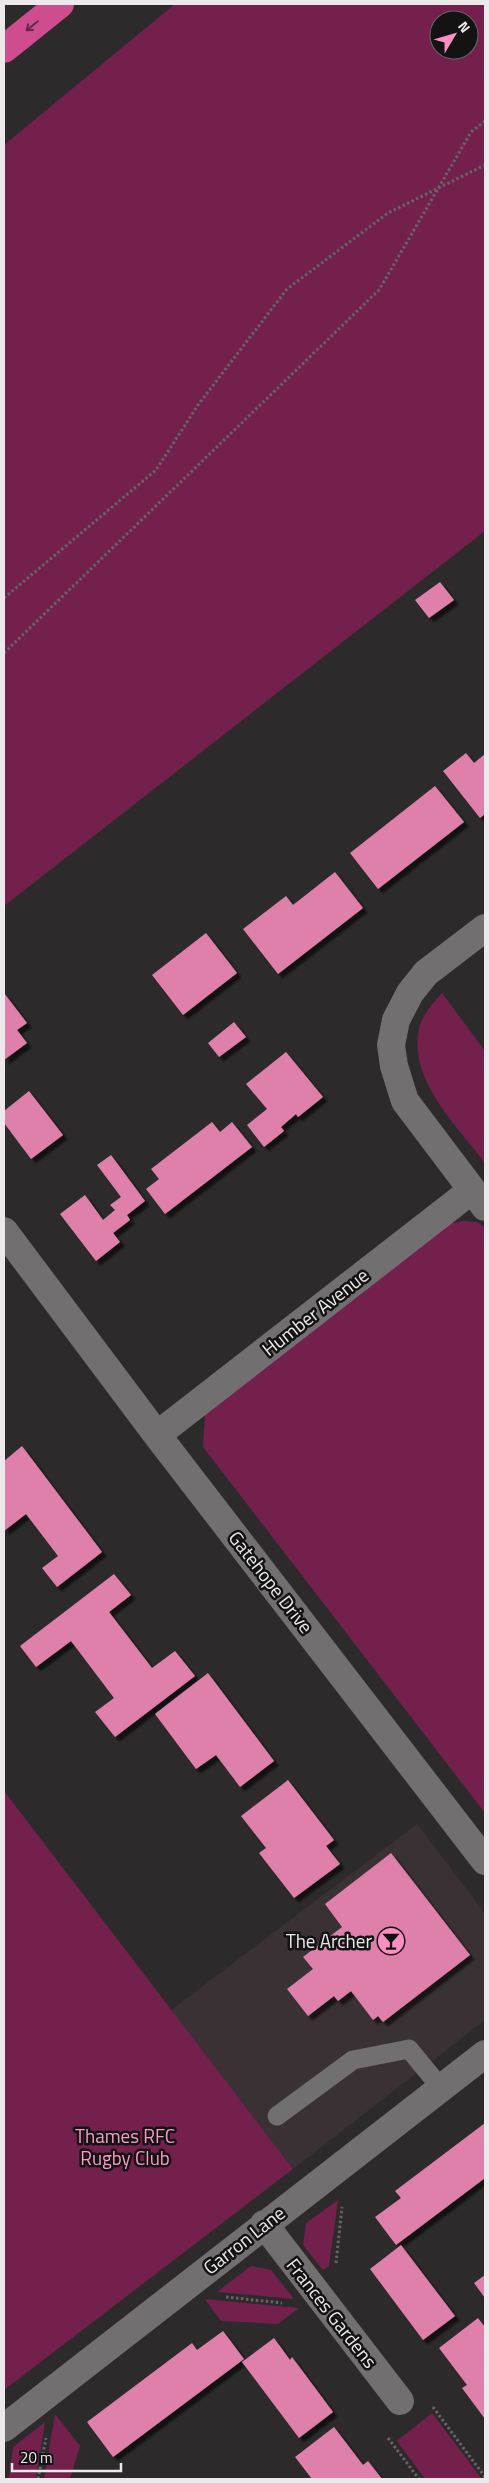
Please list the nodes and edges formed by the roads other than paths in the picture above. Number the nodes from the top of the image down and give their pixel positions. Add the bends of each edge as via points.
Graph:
1 (60, 4) edge
2 (4, 49) edge
3 (485, 928) edge
4 (479, 1198) edge
5 (4, 1230) edge
6 (158, 1435) junction
7 (485, 1861) edge
8 (485, 2054) edge
9 (441, 2088) junction
10 (277, 2116) dead end
11 (264, 2224) junction
12 (400, 2401) dead end
13 (4, 2428) edge

1 -> 2 highway
3 - 4 street, Humber Avenue via 426,973 410,993 396,1020 392,1045 394,1066 405,1101
4 - 6 street, Humber Avenue
5 - 6 street, Gatehope Drive
6 - 7 street, Gatehope Drive
8 - 9 street, Garron Lane
9 - 10 lane via 409,2049 352,2060
9 - 11 street, Garron Lane
11 - 12 street, Frances Gardens
11 - 13 street, Garron Lane

